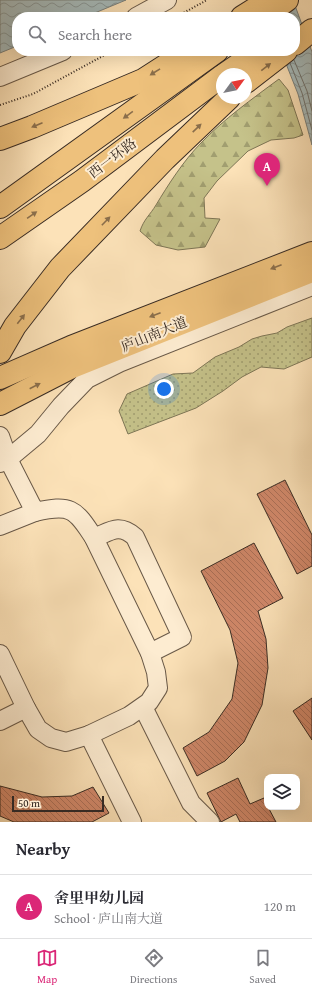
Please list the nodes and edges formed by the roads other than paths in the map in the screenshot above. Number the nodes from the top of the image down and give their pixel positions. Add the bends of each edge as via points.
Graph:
1 (167, 0) edge
2 (269, 0) edge
3 (287, 0) edge
4 (145, 12) edge
5 (250, 12) edge
6 (271, 12) edge
7 (312, 14) edge
8 (300, 22) edge
9 (312, 30) edge
10 (300, 40) edge
11 (51, 56) edge
12 (180, 56) edge
13 (210, 56) edge
14 (251, 56) edge
15 (280, 56) edge
16 (234, 68) edge
17 (0, 77) edge
18 (252, 77) edge
19 (216, 80) edge
20 (223, 104) edge
21 (0, 139) edge
22 (0, 207) edge
23 (0, 238) edge
24 (312, 253) edge
25 (312, 271) edge
26 (312, 286) edge
27 (0, 352) edge
28 (0, 378) edge
29 (0, 404) edge
30 (0, 436) edge
31 (4, 461) edge
32 (35, 512) junction
33 (0, 526) edge
34 (94, 538) junction
35 (150, 653) junction
36 (0, 654) edge
37 (142, 707) junction
38 (26, 708) junction
39 (0, 721) edge
40 (90, 735) junction
41 (131, 822) edge
42 (210, 822) edge

1 - 4 street
2 - 5 highway
3 - 6 highway
7 - 8 highway
9 - 10 highway
11 - 17 street
12 -> 21 highway via 143,80
13 -> 22 highway, 西一环路
14 - 16 highway
18 -> 15 highway
23 -> 19 highway, 西一环路 via 82,181
27 -> 20 highway via 15,326 60,268 165,159
24 -> 28 highway, 庐山南大道
29 -> 25 highway, 庐山南大道 via 72,367
26 - 31 street via 119,363 87,379 38,434
30 - 31 street
31 - 32 street
32 - 33 street
32 - 34 street via 55,507 71,510 84,522
34 - 35 street
34 - 35 street via 118,528 128,531 135,538 182,636
35 - 37 street via 158,688 149,702
36 - 38 street
37 - 40 street
37 - 42 street via 191,803
38 - 39 street
38 - 40 street via 38,729 51,738 66,742
40 - 41 street

